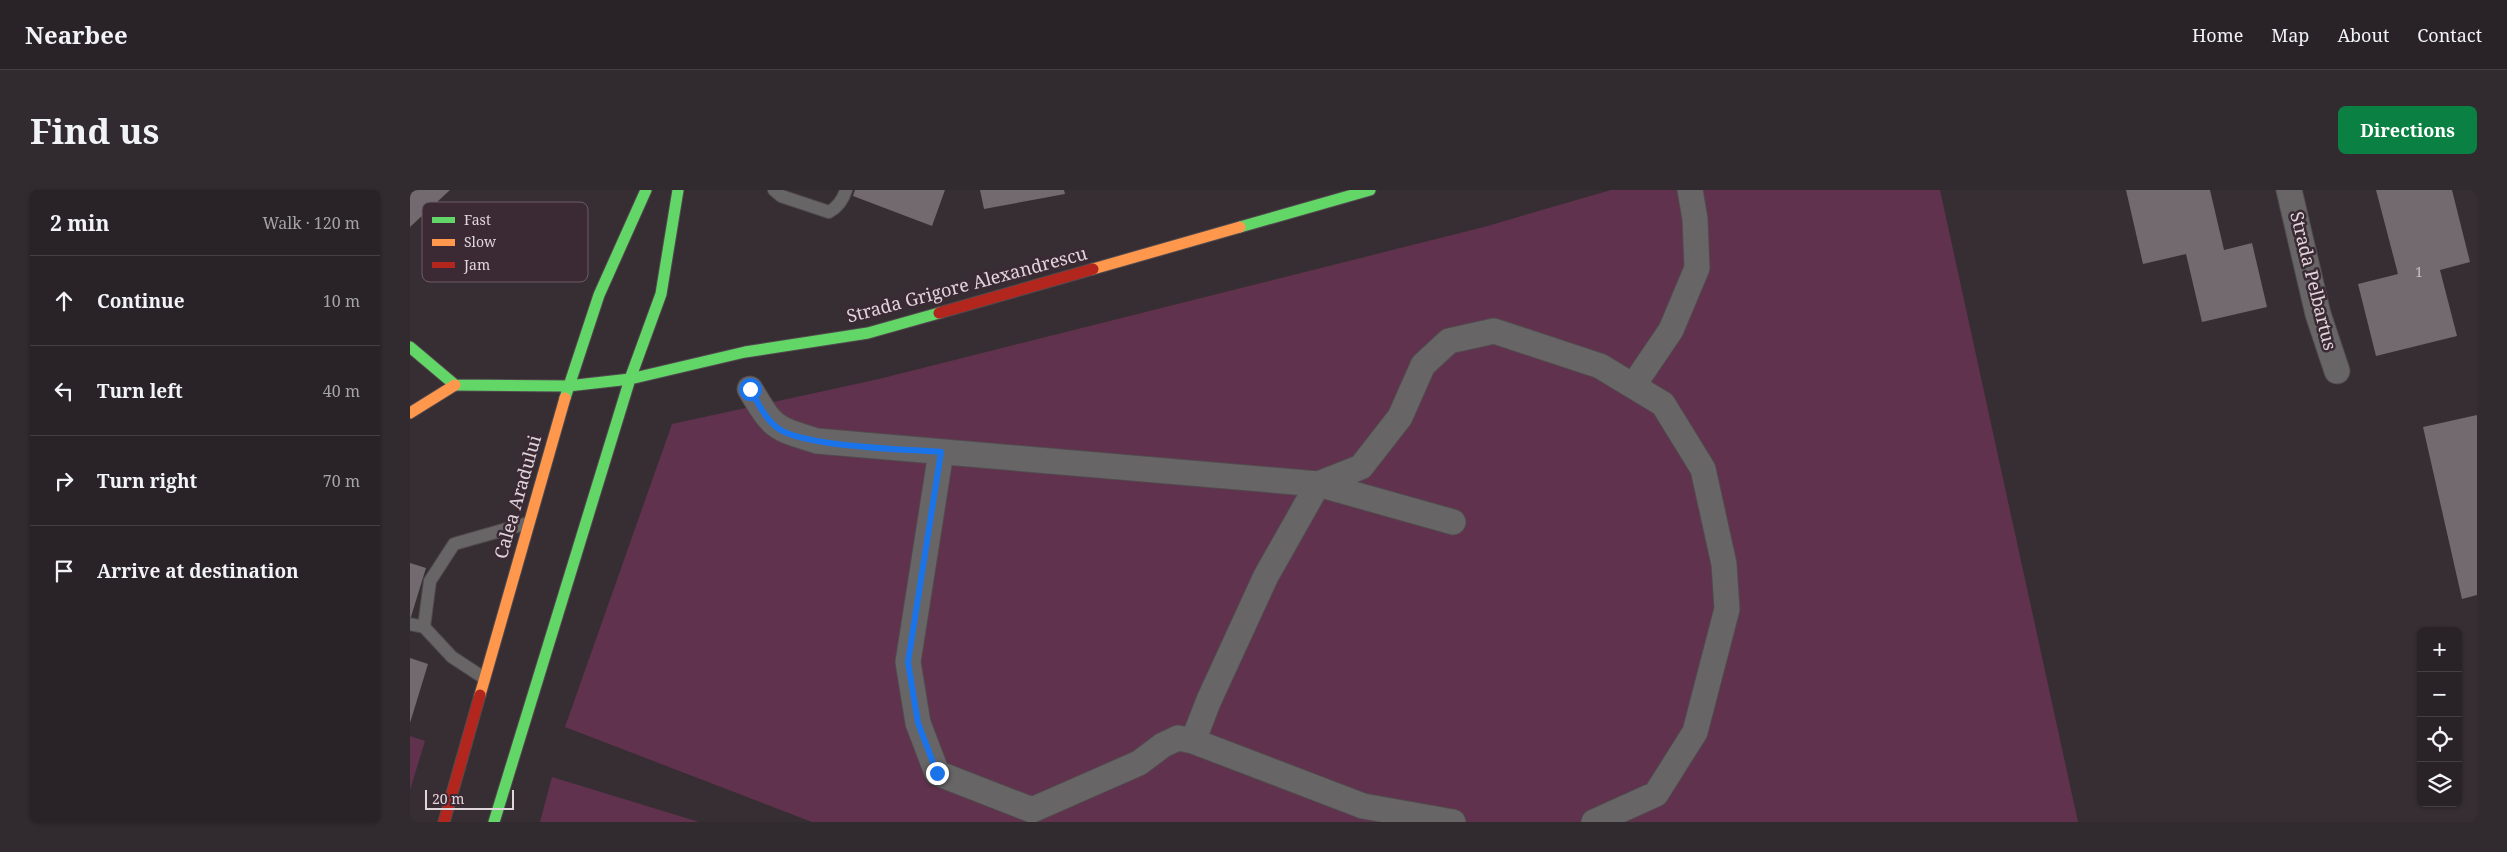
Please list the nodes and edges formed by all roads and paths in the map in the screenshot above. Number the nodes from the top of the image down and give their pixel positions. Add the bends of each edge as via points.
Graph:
1 (646, 190) edge
2 (678, 190) edge
3 (774, 190) edge
4 (846, 190) edge
5 (1370, 190) edge
6 (1690, 190) edge
7 (2290, 190) edge
8 (410, 346) edge
9 (2337, 371) dead end
10 (630, 379) junction
11 (455, 385) junction
12 (568, 386) junction
13 (1633, 386) junction
14 (750, 389) dead end
15 (410, 413) edge
16 (941, 452) junction
17 (1318, 484) junction
18 (1453, 522) dead end
19 (528, 523) junction
20 (410, 624) edge
21 (424, 627) junction
22 (484, 678) junction
23 (1193, 740) junction
24 (444, 822) edge
25 (494, 822) edge
26 (1453, 822) edge
27 (1594, 822) edge

1 - 12 main road, Calea Aradului via 599,295
2 - 10 main road via 661,294
3 - 4 lane via 781,196 829,212 840,204
5 - 10 main road, Strada Grigore Alexandrescu via 868,333 745,352
6 - 13 street via 1697,268 1672,330
7 - 9 street, Strada Pelbartus via 2318,314
8 - 11 main road
10 - 12 main road, Strada Grigore Alexandrescu
10 - 25 main road
11 - 12 main road, Strada Grigore Alexandrescu
11 - 15 main road
12 - 19 main road, Calea Aradului
13 - 17 street via 1600,366 1494,331 1449,341 1423,364 1400,417 1361,467
13 - 27 street via 1663,404 1703,469 1724,564 1727,609 1696,732 1656,794
14 - 16 street via 766,416 779,429 817,441
16 - 17 street
16 - 23 street via 908,662 918,723 937,773 1032,810 1139,763 1178,738
17 - 18 street
17 - 23 street via 1266,576
19 - 21 lane via 454,544 430,581
19 - 22 main road, Calea Aradului
20 - 21 lane
21 - 22 lane via 452,657
22 - 24 main road, Calea Aradului
23 - 26 street via 1364,806

